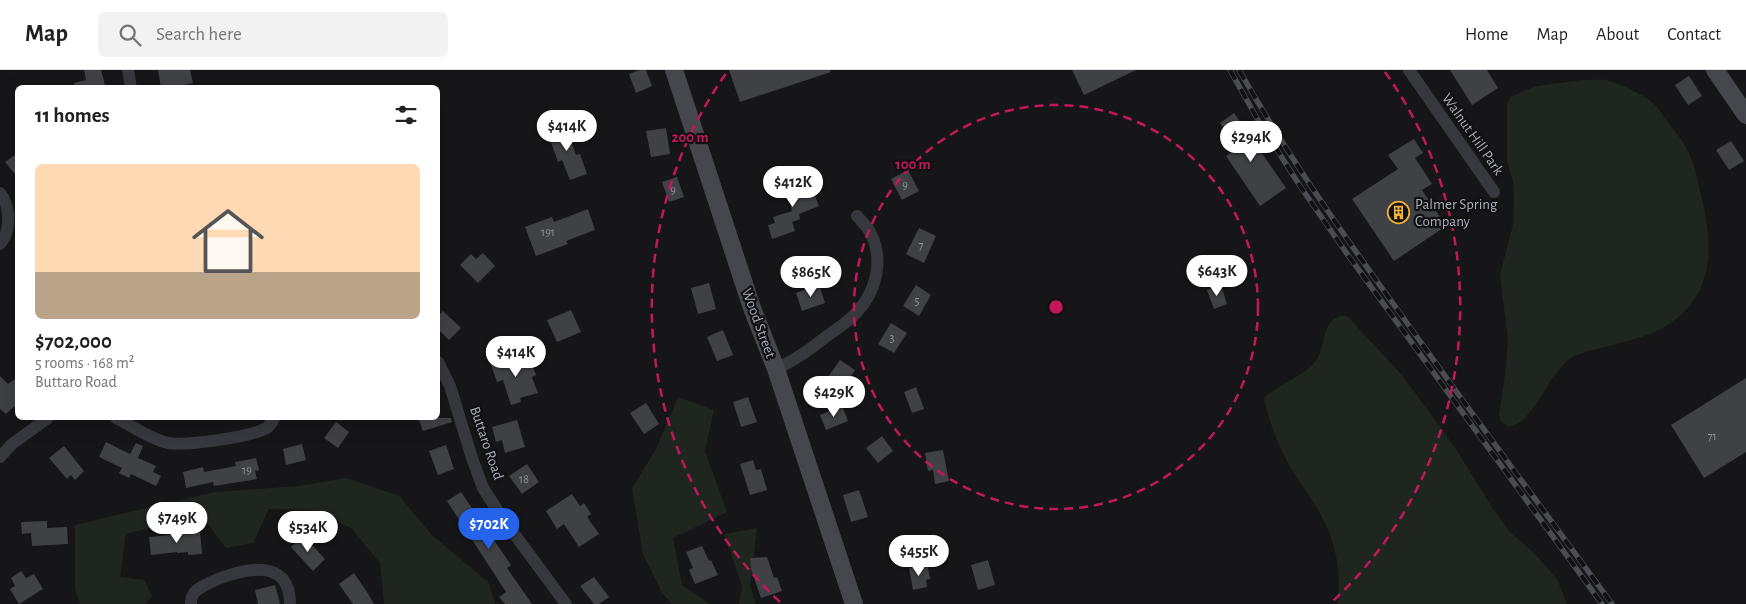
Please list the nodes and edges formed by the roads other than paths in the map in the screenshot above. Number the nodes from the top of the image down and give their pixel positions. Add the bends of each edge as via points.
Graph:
1 (128, 70) edge
2 (674, 70) edge
3 (1409, 70) edge
4 (1715, 70) edge
5 (130, 85) edge
6 (1746, 115) edge
7 (1494, 192) dead end
8 (0, 194) edge
9 (857, 216) dead end
10 (0, 244) edge
11 (440, 366) edge
12 (776, 369) junction
13 (45, 420) edge
14 (120, 420) edge
15 (273, 420) edge
16 (0, 457) edge
17 (191, 604) edge
18 (290, 604) edge
19 (566, 604) edge
20 (854, 604) edge

1 - 5 street
2 - 12 street, Wood Street via 752,308
3 - 7 street, Walnut Hill Park
4 - 6 street
8 - 10 street via 6,202 8,217 5,237
9 - 12 street via 872,235 876,249 876,279 870,293 853,317 800,357
11 - 19 street, Buttaro Road via 450,386 484,488
12 - 20 street, Wood Street
13 - 16 street
14 - 15 street via 152,437 175,444 205,442 258,431 269,426
17 - 18 street via 194,594 202,587 235,573 261,568 280,577

